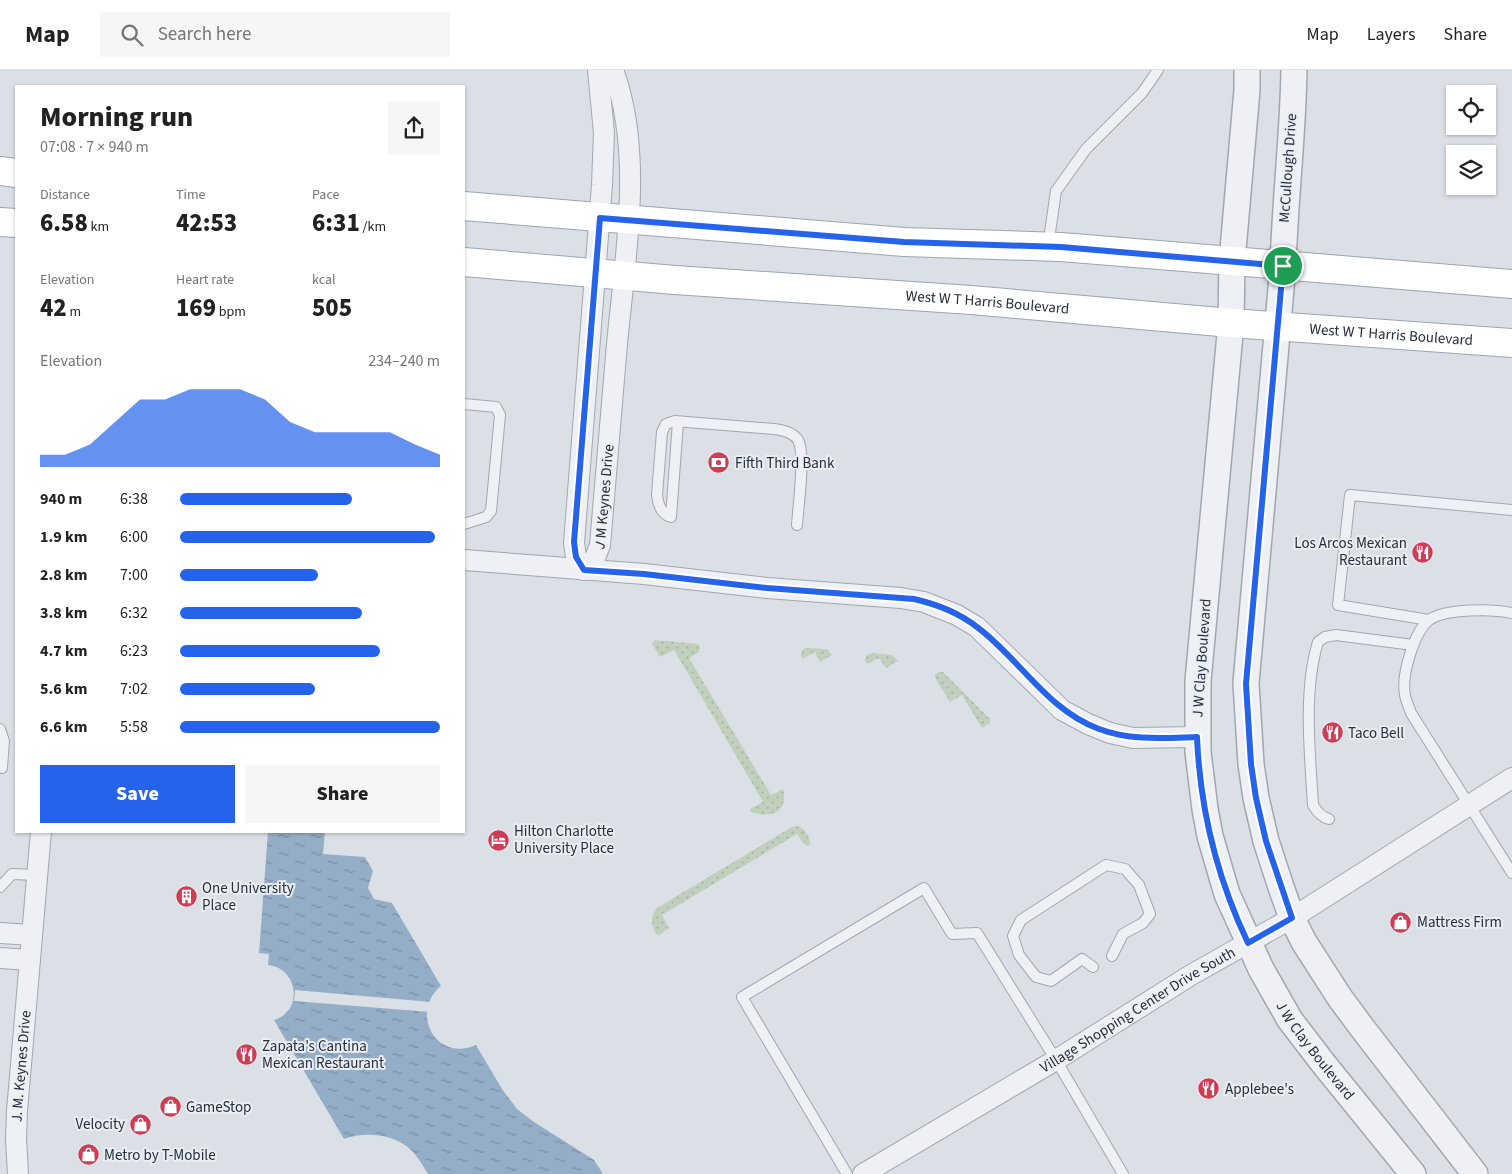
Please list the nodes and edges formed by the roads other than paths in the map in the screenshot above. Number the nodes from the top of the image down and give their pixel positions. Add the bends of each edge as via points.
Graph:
1 (598, 70) edge
2 (613, 70) edge
3 (1158, 70) edge
4 (1247, 70) edge
5 (1294, 70) edge
6 (0, 171) edge
7 (15, 173) edge
8 (465, 206) edge
9 (600, 218) junction
10 (628, 221) junction
11 (0, 222) edge
12 (15, 223) edge
13 (1048, 246) junction
14 (1232, 261) junction
15 (465, 262) edge
16 (1283, 266) junction
17 (594, 272) junction
18 (624, 274) junction
19 (1512, 284) edge
20 (1231, 323) junction
21 (1278, 326) junction
22 (1512, 343) edge
23 (465, 404) edge
24 (678, 422) junction
25 (1512, 510) edge
26 (465, 524) edge
27 (797, 525) dead end
28 (465, 560) edge
29 (584, 570) junction
30 (1512, 613) edge
31 (1429, 620) junction
32 (1413, 645) junction
33 (0, 728) edge
34 (1197, 737) junction
35 (2, 768) dead end
36 (1512, 778) edge
37 (1469, 805) junction
38 (1329, 819) dead end
39 (41, 833) edge
40 (0, 873) edge
41 (1512, 873) edge
42 (12, 874) junction
43 (38, 875) junction
44 (0, 887) edge
45 (1292, 918) junction
46 (0, 933) edge
47 (32, 935) junction
48 (1248, 943) junction
49 (1112, 956) dead end
50 (0, 958) edge
51 (30, 960) junction
52 (1093, 967) dead end
53 (1056, 1060) junction
54 (1122, 1173) edge
55 (18, 1174) edge
56 (847, 1174) edge
57 (863, 1174) edge
58 (1413, 1174) edge
59 (1475, 1174) edge

1 - 9 street, J M Keynes Drive via 604,133
2 - 10 street, J M Keynes Drive via 630,154
3 - 13 lane via 1142,93 1086,149 1056,191
4 - 14 street
5 - 16 street, McCullough Drive
6 - 7 main road
8 - 9 main road
9 - 10 main road
9 - 17 street, J M Keynes Drive
10 - 13 main road via 904,242
10 - 18 street, J M Keynes Drive
11 - 12 main road
13 - 14 main road
14 - 16 main road
14 - 20 street, J W Clay Boulevard
15 - 17 main road, West W T Harris Boulevard
16 - 19 main road
16 - 21 street, McCullough Drive
17 - 18 main road, West W T Harris Boulevard
17 - 29 street, J M Keynes Drive via 574,542 576,557
18 - 20 main road, West W T Harris Boulevard
18 - 29 street, J M Keynes Drive via 600,545 595,558
20 - 21 main road, West W T Harris Boulevard
20 - 34 street, J W Clay Boulevard via 1198,681
21 - 22 main road, West W T Harris Boulevard
21 - 45 street via 1246,684 1256,798 1266,841
23 - 26 lane via 496,407 500,414 491,511 486,517
24 - 24 lane via 668,422 662,432 657,500 662,512 671,516
24 - 27 lane via 780,430 795,437 801,446 802,456
25 - 31 lane via 1350,495 1338,605
28 - 29 street
29 - 34 street via 924,602 977,627 1058,706 1075,718 1110,733 1134,738
30 - 31 lane via 1466,609
31 - 32 lane
32 - 37 lane via 1405,674 1404,694 1411,713
32 - 38 lane via 1336,635 1318,642 1308,728 1312,795 1317,812
33 - 35 lane via 4,741
34 - 48 street, J W Clay Boulevard via 1210,836 1227,894
36 - 37 street, Village Shopping Center Drive South
37 - 41 lane
37 - 45 street, Village Shopping Center Drive South
39 - 43 street, J. M. Keynes Drive
40 - 42 lane
42 - 43 lane
42 - 44 lane
43 - 47 street, J. M. Keynes Drive
45 - 48 street, Village Shopping Center Drive South
45 - 59 street via 1340,998
46 - 47 street
47 - 51 street, J. M. Keynes Drive
48 - 53 street, Village Shopping Center Drive South
48 - 58 street, J W Clay Boulevard via 1290,1020
49 - 52 lane via 1123,934 1143,923 1150,914 1138,885 1125,869 1106,865 1020,920 1013,936 1019,955 1036,976 1051,981 1082,959
50 - 51 street
51 - 55 street, J. M. Keynes Drive via 17,1111
53 - 54 lane
53 - 56 lane via 977,933 952,934 924,888 742,997
53 - 57 street, Village Shopping Center Drive South

